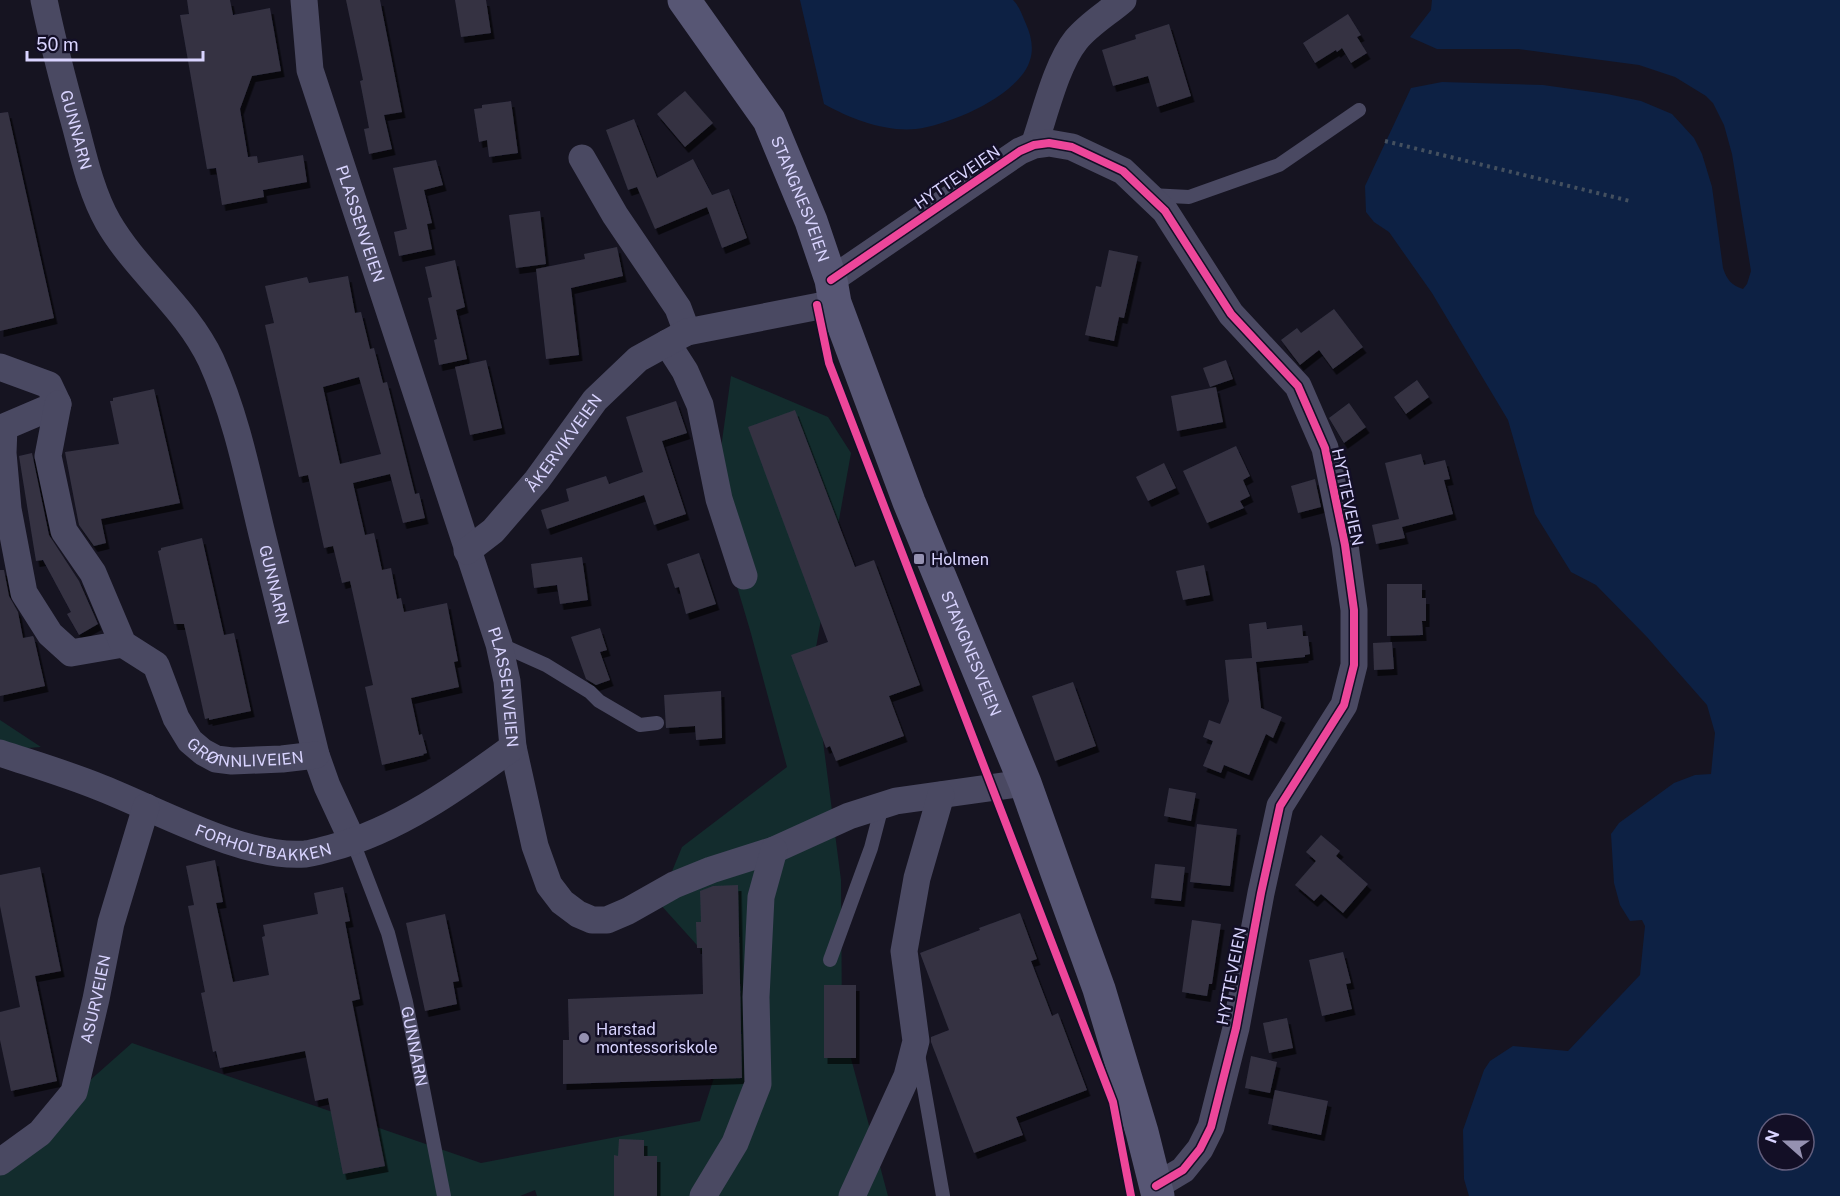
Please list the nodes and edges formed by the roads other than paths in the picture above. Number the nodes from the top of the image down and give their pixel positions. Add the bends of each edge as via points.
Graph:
1 (44, 0) edge
2 (304, 0) edge
3 (684, 0) edge
4 (1123, 0) edge
5 (1359, 110) dead end
6 (1034, 144) junction
7 (582, 158) dead end
8 (1148, 195) junction
9 (833, 292) junction
10 (677, 337) junction
11 (0, 367) edge
12 (58, 404) junction
13 (467, 551) junction
14 (744, 576) dead end
15 (123, 644) junction
16 (499, 644) junction
17 (657, 723) dead end
18 (513, 747) junction
19 (0, 753) edge
20 (316, 754) junction
21 (1025, 783) junction
22 (941, 795) junction
23 (882, 806) junction
24 (146, 807) junction
25 (353, 842) junction
26 (774, 850) junction
27 (830, 960) dead end
28 (916, 1041) junction
29 (0, 1162) edge
30 (1157, 1191) edge
31 (444, 1196) edge
32 (703, 1196) edge
33 (852, 1196) edge
34 (943, 1196) edge

1 - 20 street, GUNNARN via 82,151 107,221 198,336 225,398 243,456
2 - 13 street, PLASSENVEIEN via 309,70
3 - 9 main road, STANGNESVEIEN via 769,120 811,221
4 - 6 street via 1083,32 1069,51
5 - 8 lane via 1280,165 1189,197
6 - 8 street, HYTTEVEIEN via 1072,147 1123,171
6 - 9 street, HYTTEVEIEN
7 - 10 street via 678,308
8 - 30 street, HYTTEVEIEN via 1164,211 1231,314 1298,386 1325,448 1354,610 1354,665 1344,705 1280,807 1236,1028 1211,1127 1183,1170
9 - 10 street, ÅKERVIKVEIEN
9 - 21 main road, STANGNESVEIEN via 909,502
10 - 13 street, ÅKERVIKVEIEN via 638,359 596,400 537,480 493,531
10 - 14 street via 685,371 700,405 718,499
11 - 12 street via 49,385
12 - 15 street via 48,456 64,531 93,573
12 - 15 street via 4,427 8,508 24,593 50,634 71,653
13 - 16 street, PLASSENVEIEN
15 - 20 street, GRØNNLIVEIEN via 156,665 176,718 190,741 203,752 232,761
16 - 17 lane via 546,665 640,725
16 - 18 street, PLASSENVEIEN
18 - 25 street, FORHOLTBAKKEN via 466,781 384,830
18 - 26 street, PLASSENVEIEN via 535,846 549,885 562,902 592,920 607,920 674,885
19 - 24 street, FORHOLTBAKKEN via 98,786
20 - 25 street, GUNNARN
21 - 22 street, PLASSENVEIEN
21 - 30 main road, STANGNESVEIEN via 1099,989
22 - 23 street, PLASSENVEIEN
22 - 28 street via 917,878 904,951
23 - 26 street, PLASSENVEIEN via 849,816
23 - 27 lane via 871,848
24 - 25 street, FORHOLTBAKKEN via 242,845 282,854 306,854
24 - 29 street, ASURVEIEN via 111,923 74,1092 40,1133
25 - 31 lane, GUNNARN via 388,933 406,1002
26 - 32 street via 761,897 756,997 758,1084 735,1143
28 - 33 street via 907,1076
28 - 34 lane

